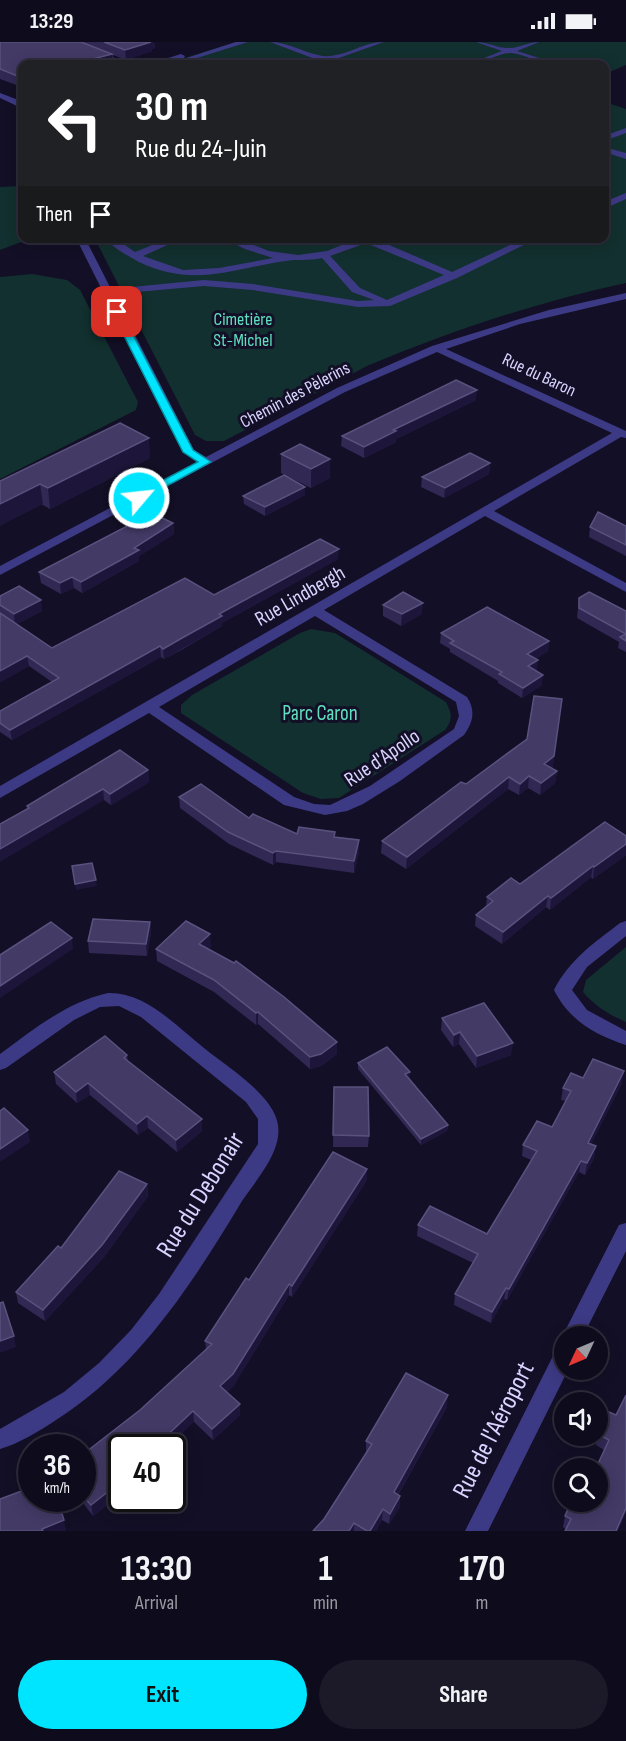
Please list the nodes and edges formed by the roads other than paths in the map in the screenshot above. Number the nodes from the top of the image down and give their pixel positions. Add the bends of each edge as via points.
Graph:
1 (66, 42) edge
2 (224, 42) edge
3 (244, 42) edge
4 (274, 42) edge
5 (380, 42) edge
6 (480, 42) edge
7 (535, 42) edge
8 (510, 51) junction
9 (328, 59) junction
10 (116, 60) edge
11 (166, 60) edge
12 (185, 60) edge
13 (325, 60) edge
14 (331, 60) edge
15 (484, 60) edge
16 (540, 60) edge
17 (0, 95) edge
18 (18, 105) edge
19 (626, 130) edge
20 (609, 137) edge
21 (609, 151) edge
22 (626, 156) edge
23 (626, 196) edge
24 (609, 204) edge
25 (82, 243) edge
26 (113, 243) edge
27 (166, 243) edge
28 (238, 243) edge
29 (356, 243) edge
30 (376, 243) edge
31 (523, 243) edge
32 (136, 255) junction
33 (325, 256) junction
34 (283, 258) junction
35 (454, 276) junction
36 (183, 278) junction
37 (106, 292) junction
38 (626, 296) edge
39 (390, 303) junction
40 (436, 348) junction
41 (623, 434) edge
42 (206, 462) junction
43 (486, 512) junction
44 (0, 571) edge
45 (626, 588) edge
46 (316, 611) junction
47 (150, 707) junction
48 (0, 793) edge
49 (626, 927) edge
50 (626, 1038) edge
51 (0, 1063) edge
52 (626, 1231) edge
53 (578, 1326) edge
54 (554, 1375) edge
55 (0, 1439) edge
56 (476, 1531) edge

1 - 10 street
2 - 11 street
3 - 12 street
4 - 9 street
5 - 9 street
6 - 8 street
7 - 8 street
8 - 15 street
8 - 16 street
9 - 13 street
9 - 14 street
17 - 18 street
19 - 20 street
21 - 22 street
23 - 24 street
25 - 37 street
26 - 32 street
27 - 32 street
28 - 34 street via 261,254
29 - 33 street
30 - 35 street
31 - 35 street
32 - 36 street
33 - 34 street
33 - 39 street via 356,290
34 - 36 street
35 - 39 street
36 - 37 street
36 - 39 street via 358,304
37 - 42 street via 189,452
38 - 40 street, Chemin des Pèlerins via 533,318
40 - 41 street, Rue du Baron
40 - 42 street, Chemin des Pèlerins via 341,390
41 - 43 street, Rue Lindbergh
42 - 44 street, Chemin des Pèlerins
43 - 45 street
43 - 46 street, Rue Lindbergh
46 - 47 street, Rue Lindbergh
46 - 47 street, Rue d'Apollo via 462,700 466,720 459,732 353,804 331,811 289,801
47 - 48 street, Rue Lindbergh
49 - 50 street via 576,968 563,990 583,1017
51 - 55 street, Rue du Debonair via 91,1003 109,999 129,1002 147,1012 252,1097 270,1127 267,1146 166,1301 133,1341 95,1379 52,1412
52 - 53 street
54 - 56 street, Rue de l'Aéroport

